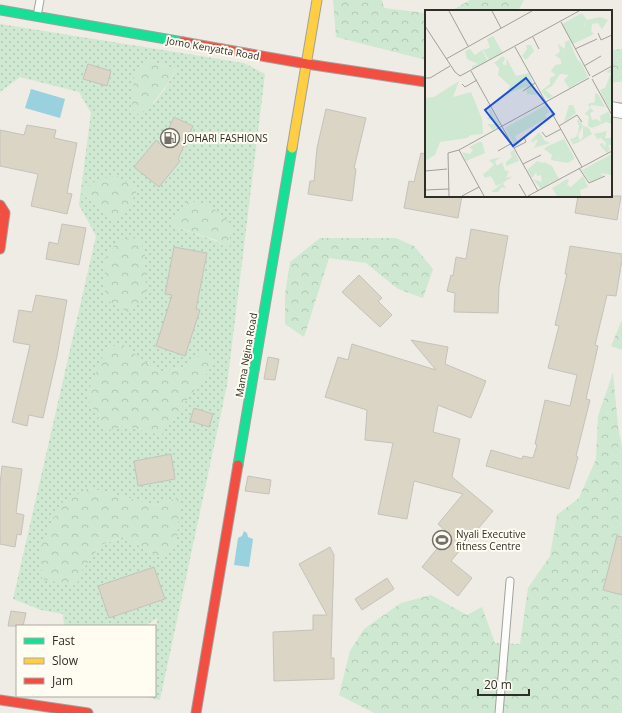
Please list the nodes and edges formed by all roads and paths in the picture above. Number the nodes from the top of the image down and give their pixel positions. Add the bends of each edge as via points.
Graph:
1 (40, 0) edge
2 (317, 0) edge
3 (0, 10) edge
4 (37, 17) junction
5 (308, 64) junction
6 (425, 82) edge
7 (612, 109) edge
8 (622, 111) edge
9 (0, 205) edge
10 (0, 249) edge
11 (510, 581) dead end
12 (0, 700) edge
13 (88, 713) edge
14 (196, 713) edge
15 (500, 713) edge

1 - 4 lane
2 - 5 street, Mama Ngina Road
3 - 4 street, Jomo Kenyatta Road
4 - 5 street, Jomo Kenyatta Road
5 - 6 street, Jomo Kenyatta Road
5 - 14 street, Mama Ngina Road
7 - 8 street
9 - 10 street via 5,213
11 - 15 lane
12 - 13 street

